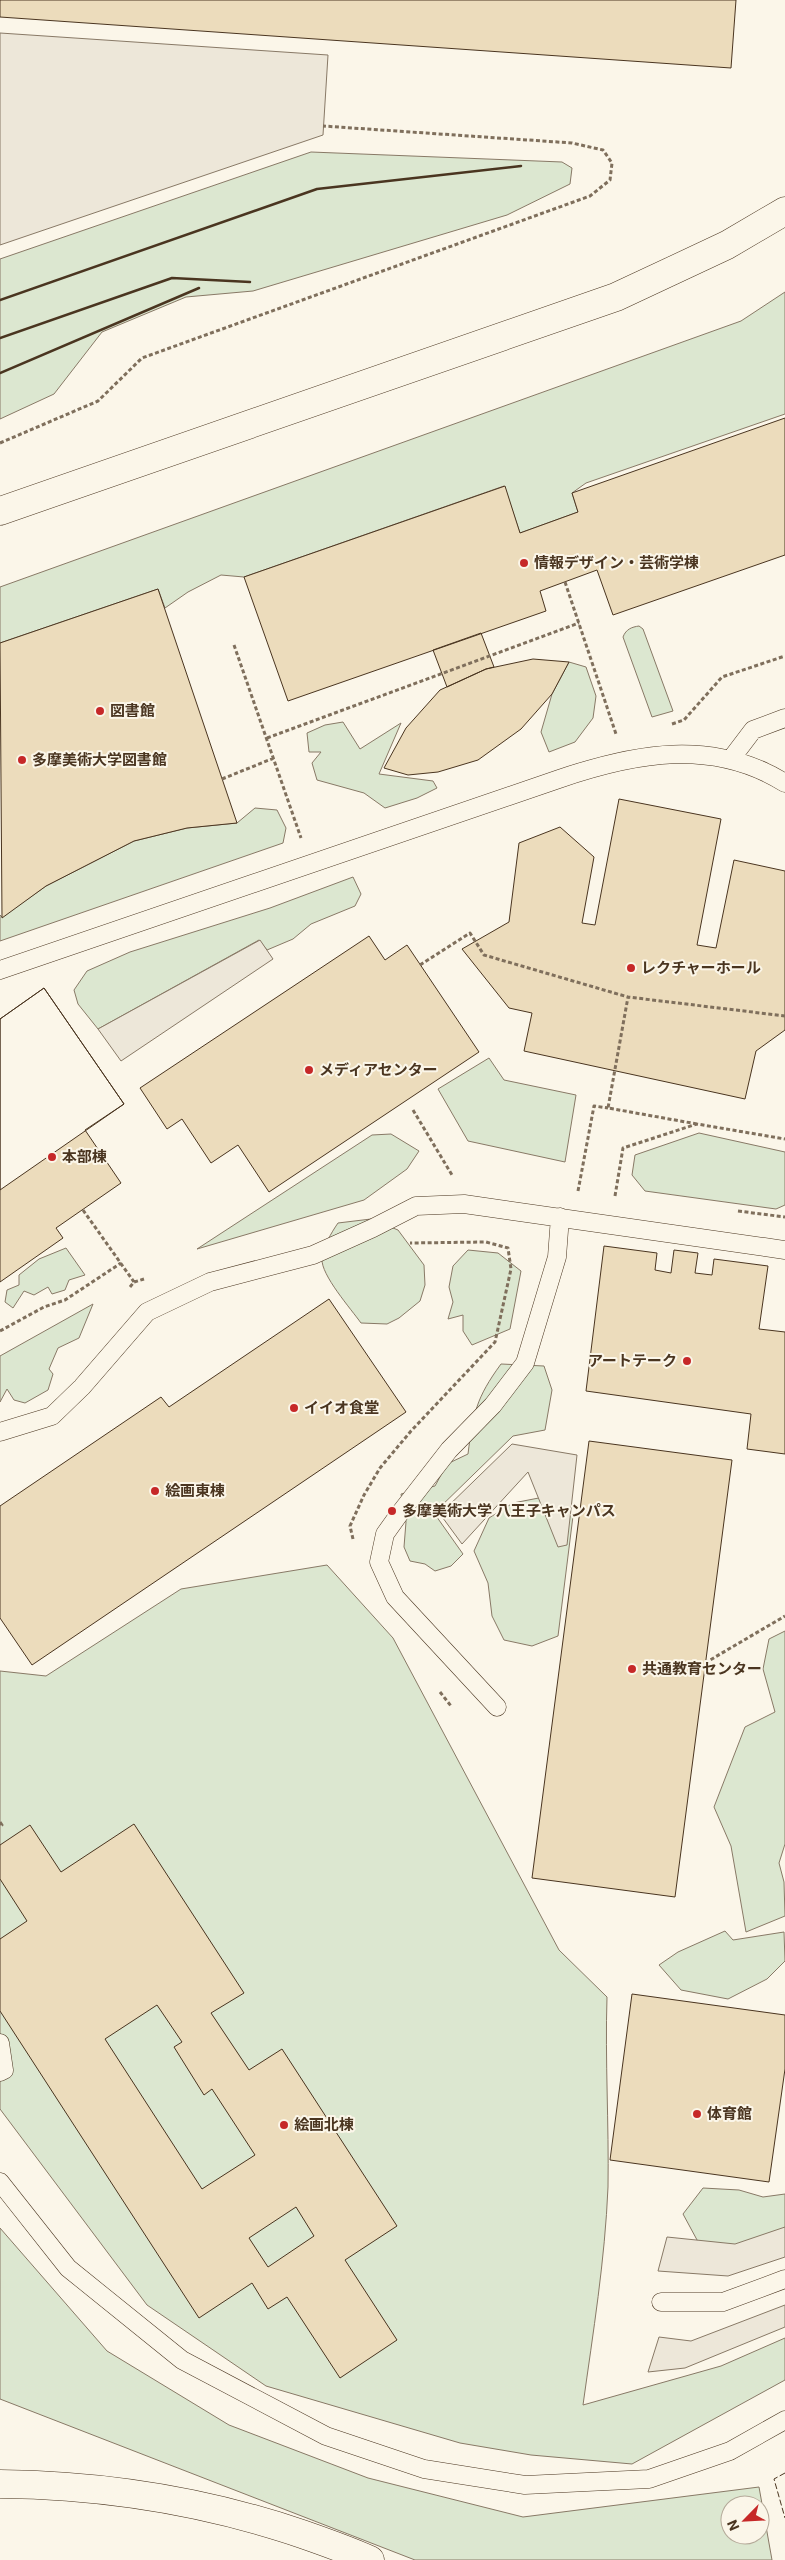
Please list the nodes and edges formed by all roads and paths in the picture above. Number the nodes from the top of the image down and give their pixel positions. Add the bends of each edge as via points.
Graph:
1 (323, 126) dead end
2 (785, 211) edge
3 (0, 443) edge
4 (0, 511) edge
5 (565, 582) dead end
6 (579, 622) junction
7 (234, 645) dead end
8 (785, 656) edge
9 (785, 718) edge
10 (665, 726) dead end
11 (267, 738) junction
12 (618, 739) dead end
13 (274, 758) junction
14 (732, 759) junction
15 (222, 779) dead end
16 (785, 783) edge
17 (302, 840) dead end
18 (420, 965) dead end
19 (0, 970) edge
20 (628, 996) junction
21 (785, 1016) edge
22 (608, 1108) junction
23 (414, 1110) dead end
24 (698, 1124) junction
25 (785, 1138) edge
26 (452, 1175) dead end
27 (578, 1191) dead end
28 (615, 1196) dead end
29 (83, 1210) dead end
30 (560, 1217) junction
31 (401, 1243) dead end
32 (785, 1250) edge
33 (121, 1263) junction
34 (134, 1282) dead end
35 (0, 1332) edge
36 (0, 1432) edge
37 (354, 1544) dead end
38 (785, 1616) edge
39 (705, 1663) dead end
40 (437, 1687) dead end
41 (451, 1706) dead end
42 (497, 1707) dead end
43 (0, 1822) edge
44 (0, 1826) edge
45 (0, 2043) edge
46 (0, 2072) edge
47 (0, 2182) edge
48 (785, 2279) edge
49 (660, 2302) dead end
50 (785, 2420) edge
51 (0, 2484) edge
52 (370, 2560) edge

1 - 3 path via 572,143 603,150 612,163 610,180 590,196 142,358 98,401
2 - 4 street via 727,245 616,297
5 - 6 path
6 - 11 path
6 - 12 path
7 - 11 path
8 - 10 path via 722,677 684,720
9 - 14 lane via 753,730
11 - 13 path
13 - 15 path
13 - 17 path
14 - 16 lane
14 - 19 lane via 681,753 626,758 594,767
18 - 20 path via 470,933 484,955
20 - 21 path
20 - 22 path
22 - 24 path
22 - 27 path via 594,1106
23 - 26 path
24 - 25 path
24 - 28 path via 623,1148
29 - 33 path
30 - 32 lane
30 - 36 lane via 464,1204 416,1206 313,1255 210,1282 147,1312 82,1387 52,1416
30 - 42 lane via 557,1257 524,1363 493,1405 449,1450 400,1513 386,1534 379,1562 394,1597
31 - 37 path via 486,1242 508,1248 511,1269 495,1342 380,1468 350,1526
33 - 34 path
33 - 35 path via 65,1300 44,1307
38 - 39 path
40 - 41 path
43 - 44 path
45 - 46 lane via 4,2070
47 - 50 lane via 68,2268 182,2360 326,2436 424,2470 525,2485 649,2479 730,2450
48 - 49 lane via 723,2302
51 - 52 street via 71,2487 165,2498 273,2524

